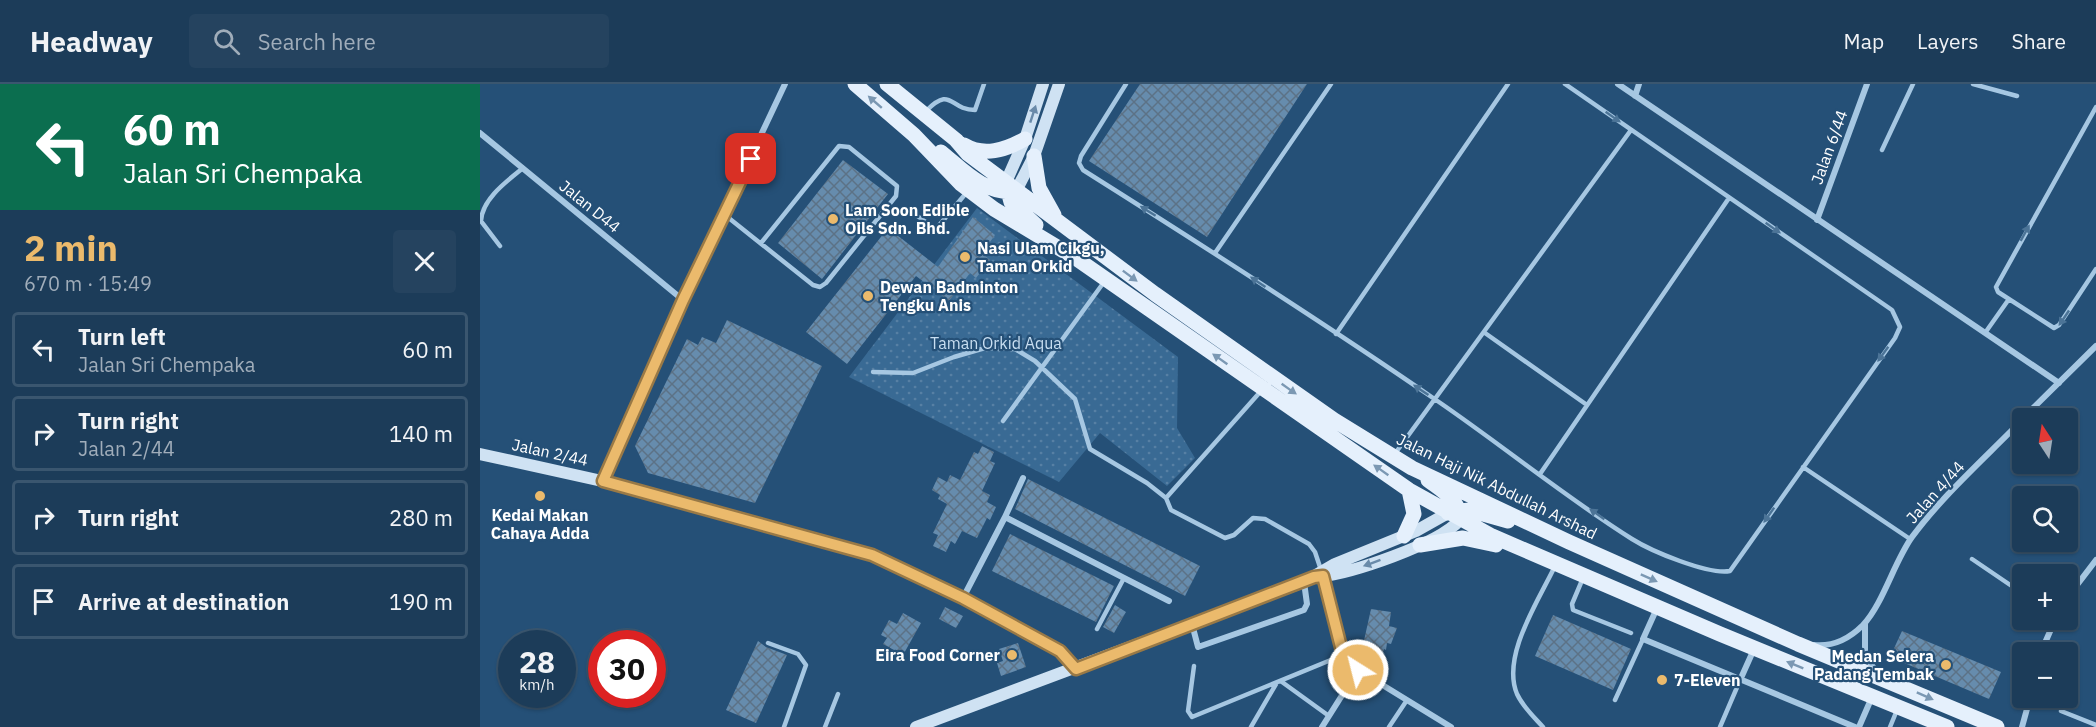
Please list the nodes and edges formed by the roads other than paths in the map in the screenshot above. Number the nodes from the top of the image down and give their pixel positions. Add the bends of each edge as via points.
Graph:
1 (785, 84) edge
2 (855, 84) edge
3 (887, 84) edge
4 (984, 84) edge
5 (1043, 84) edge
6 (1059, 84) edge
7 (1126, 84) edge
8 (1331, 84) edge
9 (1508, 84) edge
10 (1565, 84) edge
11 (1618, 84) edge
12 (1639, 84) edge
13 (1867, 84) edge
14 (1913, 84) edge
15 (1973, 84) edge
16 (1635, 96) junction
17 (2017, 96) dead end
18 (2096, 108) edge
19 (923, 113) junction
20 (1631, 130) junction
21 (480, 133) edge
22 (914, 135) junction
23 (1025, 139) junction
24 (956, 140) junction
25 (1882, 150) dead end
26 (1034, 156) junction
27 (523, 168) junction
28 (1010, 188) junction
29 (969, 190) junction
30 (1729, 198) junction
31 (910, 211) dead end
32 (725, 215) junction
33 (1817, 220) junction
34 (1059, 223) junction
35 (760, 243) junction
36 (500, 246) dead end
37 (1215, 253) junction
38 (1067, 254) junction
39 (2096, 269) edge
40 (1106, 280) junction
41 (2009, 298) junction
42 (683, 300) junction
43 (1485, 333) junction
44 (1985, 333) junction
45 (1336, 334) junction
46 (2096, 346) edge
47 (1042, 367) junction
48 (873, 372) dead end
49 (2059, 382) junction
50 (1263, 389) junction
51 (1436, 400) junction
52 (1587, 405) junction
53 (2034, 408) edge
54 (1003, 421) dead end
55 (2012, 430) edge
56 (480, 454) edge
57 (1393, 456) junction
58 (1803, 467) junction
59 (1412, 468) junction
60 (1540, 474) junction
61 (1023, 478) dead end
62 (603, 481) junction
63 (1409, 490) junction
64 (1166, 498) junction
65 (1456, 514) junction
66 (1005, 517) junction
67 (1404, 536) junction
68 (1910, 539) junction
69 (1569, 542) junction
70 (1420, 545) junction
71 (1531, 553) junction
72 (1972, 560) dead end
73 (2096, 560) edge
74 (1556, 563) junction
75 (1584, 576) junction
76 (1316, 577) junction
77 (1124, 578) junction
78 (2078, 584) edge
79 (2012, 586) edge
80 (963, 598) junction
81 (1169, 601) dead end
82 (1657, 607) junction
83 (1192, 624) junction
84 (1865, 624) junction
85 (1097, 629) dead end
86 (1631, 633) dead end
87 (1643, 639) junction
88 (768, 643) dead end
89 (1797, 644) junction
90 (1754, 648) junction
91 (1343, 655) junction
92 (1194, 666) dead end
93 (1076, 669) junction
94 (1358, 670) junction
95 (1883, 677) junction
96 (1741, 678) junction
97 (1282, 682) junction
98 (1276, 684) junction
99 (838, 694) dead end
100 (1872, 696) junction
101 (1407, 700) junction
102 (1615, 700) dead end
103 (1898, 707) junction
104 (2027, 708) edge
105 (2061, 711) dead end
106 (1329, 716) junction
107 (2096, 725) edge
108 (784, 727) edge
109 (825, 727) edge
110 (916, 727) edge
111 (1251, 727) edge
112 (1322, 727) edge
113 (1389, 727) edge
114 (1450, 727) edge
115 (1544, 727) edge
116 (1720, 727) edge
117 (1857, 727) edge
118 (1890, 727) edge
119 (1947, 727) edge
120 (1996, 727) edge
121 (2022, 727) edge

1 - 32 street
22 -> 2 main road
3 - 19 main road, Jalan Haji Nik Abdullah Arshad
4 - 19 lane via 975,110 944,98
23 -> 5 street
6 - 26 street
37 -> 7 lane via 1083,170 1079,163
8 - 37 lane
9 - 45 lane
10 -> 20 lane
11 - 16 street
12 - 16 street
13 - 33 street, Jalan 6/44
14 - 25 lane
15 - 17 lane
16 - 33 street
41 -> 18 lane via 1996,290 1996,284
19 - 24 main road, Jalan Haji Nik Abdullah Arshad
20 - 30 lane
20 - 43 lane
21 - 27 street, Jalan D44
22 - 28 main road via 981,184 999,192
22 - 29 main road
23 - 24 main road via 1006,149 984,152
23 - 28 street
24 - 28 main road, Jalan Haji Nik Abdullah Arshad
26 - 28 street
26 - 34 main road via 1039,188
27 - 36 lane via 482,210 481,221
27 - 42 street, Jalan D44
28 - 34 main road, Jalan Haji Nik Abdullah Arshad
28 - 38 main road via 1011,202
29 - 31 lane via 936,229
29 - 38 main road
30 - 52 lane
30 -> 58 lane via 1892,310 1900,327
32 - 35 lane
32 - 42 street
33 - 44 street
34 -> 57 main road, Jalan Haji Nik Abdullah Arshad via 1334,420
35 - 35 lane via 813,285 823,285 896,196 897,186 849,147 839,146
45 -> 37 lane
38 - 40 main road
39 -> 41 lane via 2057,327
40 - 47 lane
50 -> 40 main road
41 - 44 lane
42 - 62 street
43 - 51 lane
43 - 52 lane
44 - 49 street
51 -> 45 lane
46 - 49 street, Jalan 4/44
47 - 48 lane via 1015,349 987,348 913,373
47 - 54 lane
47 - 64 lane via 1076,401 1090,449
49 - 53 street, Jalan 4/44
63 -> 50 main road
50 - 64 lane
51 - 57 lane
51 - 60 lane
52 - 60 lane
55 - 68 street, Jalan 4/44
56 - 62 street, Jalan 2/44
57 - 59 main road, Jalan Haji Nik Abdullah Arshad
58 -> 60 lane via 1730,571 1719,573 1634,541
58 - 68 lane
59 - 65 main road via 1446,494
59 - 69 main road, Jalan Haji Nik Abdullah Arshad
61 - 66 street
62 - 80 street, Jalan 2/44 via 872,555
63 - 65 main road
63 - 67 main road via 1414,514
64 - 76 lane via 1171,510 1225,538 1253,518 1265,519 1311,546
65 - 67 street
65 - 69 main road via 1481,512
65 - 70 street via 1444,534
65 - 71 main road
66 - 77 street
66 - 80 street
67 - 76 street via 1350,556
68 - 84 street, Jalan 4/44
69 -> 89 main road, Jalan Haji Nik Abdullah Arshad
70 - 71 main road via 1463,538
70 -> 76 street via 1356,569
71 - 74 main road
72 - 79 lane
73 - 78 street
74 - 75 main road
74 - 115 lane via 1513,662 1516,692
75 - 82 main road
75 - 86 lane via 1573,610
76 - 83 street
76 - 83 street via 1304,610 1198,647
76 - 91 street
77 - 81 street
77 - 85 lane
80 - 93 street, Jalan 2/44 via 1060,651
82 - 87 street
82 - 90 main road
83 - 93 street
84 - 89 street via 1834,645
84 - 95 street via 1865,655
87 - 96 street
87 - 102 lane
88 - 108 lane via 798,654 806,665
89 - 95 main road, Jalan Haji Nik Abdullah Arshad
90 - 96 street
100 -> 90 main road
91 - 94 street
91 - 97 lane
92 - 98 lane via 1188,711 1192,717
93 - 110 street
94 - 101 street
94 - 106 street
95 -> 120 main road, Jalan Haji Nik Abdullah Arshad
96 - 116 lane
96 - 117 street
97 - 98 lane
97 - 106 lane
98 - 111 lane
99 - 109 lane
100 - 103 main road
100 - 117 street
101 - 113 lane
101 - 114 street
103 - 118 lane
103 - 119 main road
104 - 121 street
105 - 107 lane
106 - 112 street

